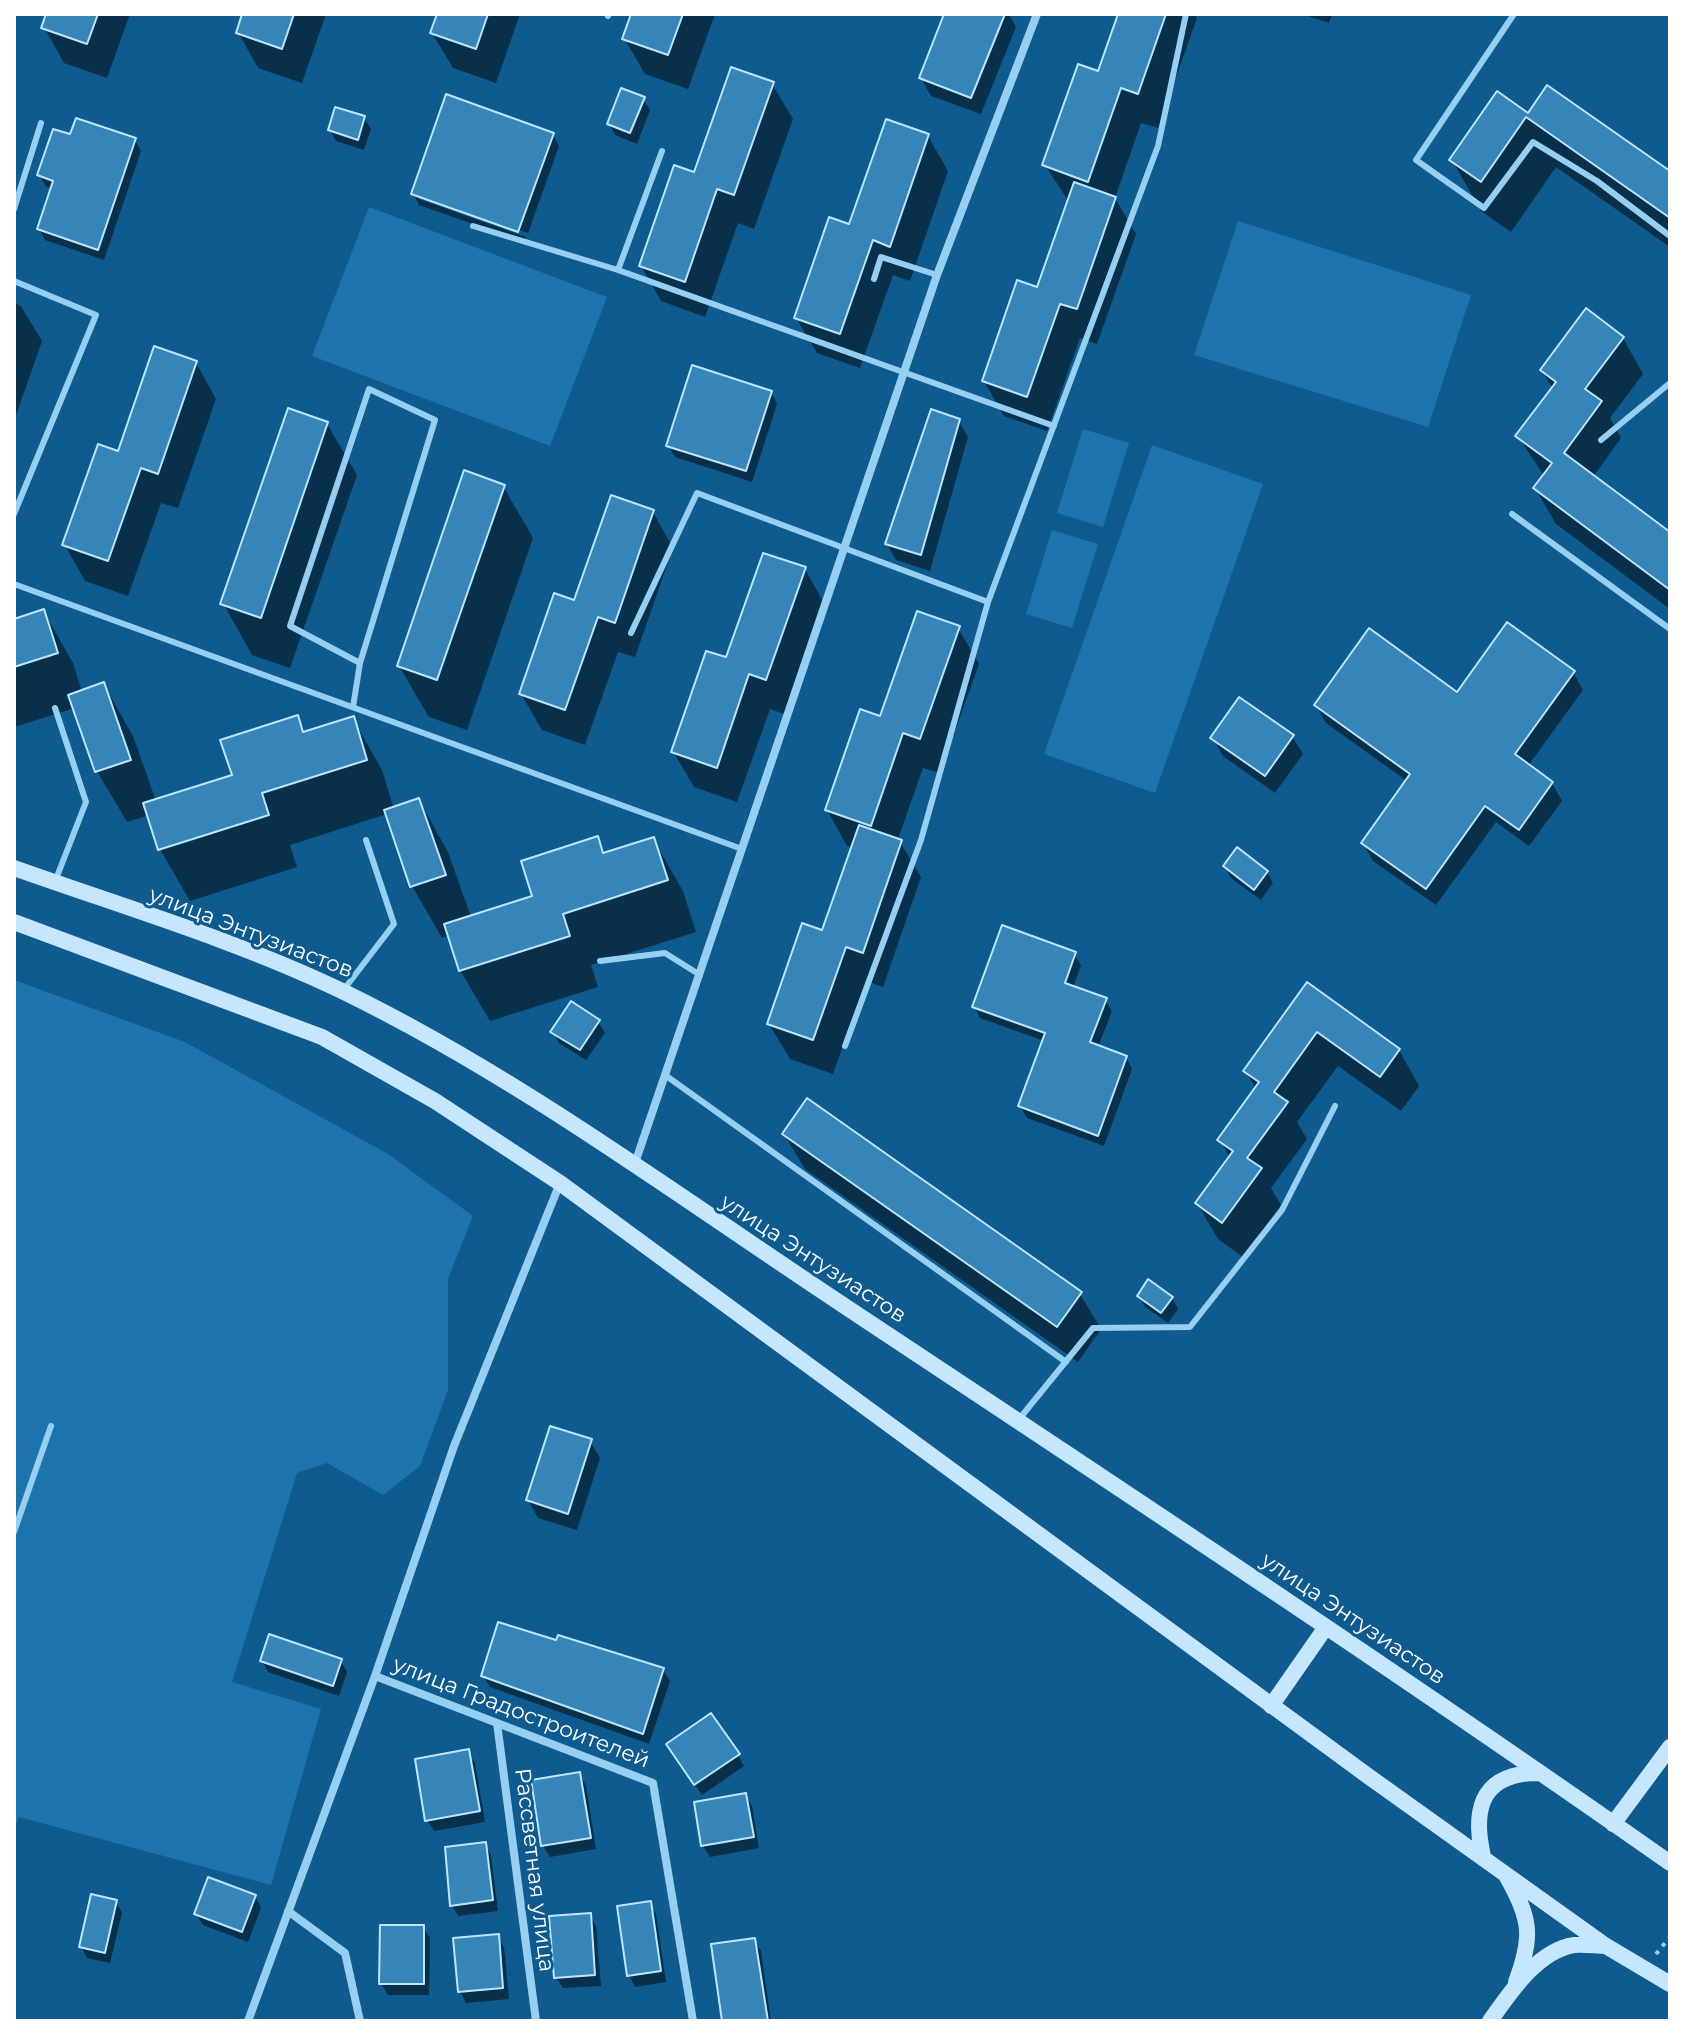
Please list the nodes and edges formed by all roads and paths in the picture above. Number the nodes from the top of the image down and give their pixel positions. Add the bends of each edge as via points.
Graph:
1 (1037, 14) edge
2 (1186, 14) edge
3 (1514, 14) edge
4 (41, 123) dead end
5 (662, 151) dead end
6 (14, 209) edge
7 (473, 226) dead end
8 (1670, 236) edge
9 (618, 270) junction
10 (937, 275) junction
11 (874, 279) dead end
12 (14, 281) edge
13 (904, 371) junction
14 (1670, 383) edge
15 (1054, 426) junction
16 (1601, 440) dead end
17 (14, 514) edge
18 (1512, 514) dead end
19 (845, 549) junction
20 (14, 584) edge
21 (988, 602) junction
22 (1670, 629) edge
23 (631, 633) dead end
24 (360, 663) junction
25 (353, 707) junction
26 (55, 708) dead end
27 (366, 840) dead end
28 (742, 849) junction
29 (14, 868) edge
30 (55, 882) junction
31 (14, 922) edge
32 (600, 961) dead end
33 (700, 975) junction
34 (342, 991) junction
35 (845, 1046) dead end
36 (665, 1075) junction
37 (1335, 1106) dead end
38 (634, 1167) junction
39 (560, 1183) junction
40 (1066, 1362) junction
41 (1018, 1421) junction
42 (51, 1426) dead end
43 (14, 1532) edge
44 (1326, 1627) junction
45 (375, 1676) junction
46 (1271, 1706) junction
47 (497, 1723) junction
48 (1670, 1747) edge
49 (1543, 1773) junction
50 (1613, 1824) junction
51 (1483, 1856) junction
52 (1670, 1863) edge
53 (1504, 1872) junction
54 (288, 1911) junction
55 (1670, 1937) edge
56 (1606, 1946) junction
57 (1656, 1954) dead end
58 (1670, 1984) edge
59 (1513, 1989) junction
60 (248, 2021) edge
61 (360, 2021) edge
62 (536, 2021) edge
63 (693, 2021) edge
64 (1490, 2021) edge

1 - 10 street
2 - 15 lane via 1158,146
3 - 8 lane via 1416,160 1484,208 1533,142 1597,181
4 - 6 lane
5 - 9 lane
7 - 9 lane
9 - 13 lane
10 - 11 lane via 881,257
10 - 13 street
12 - 17 lane via 96,315
13 - 15 lane
13 - 19 street
14 - 16 lane
15 - 21 lane
18 - 22 lane
19 - 21 lane
19 - 23 lane via 697,493
19 - 28 street
20 - 25 lane
21 - 35 lane via 921,840
24 - 24 lane via 290,626 369,389 435,420
24 - 25 lane
25 - 28 lane
26 - 30 lane via 86,802
27 - 34 lane via 394,924
28 - 33 street
29 - 30 street, улица Энтузиастов
30 - 34 street, улица Энтузиастов via 265,957
31 - 39 street via 322,1037 435,1101
32 - 33 lane via 665,953
33 - 36 street
34 - 38 street, улица Энтузиастов via 472,1060
36 - 38 street
36 - 40 lane
37 - 40 lane via 1282,1210 1190,1327 1093,1328
38 - 41 street, улица Энтузиастов
39 - 45 street via 454,1446
39 - 46 street
40 - 41 lane
41 - 44 street, улица Энтузиастов
42 - 43 lane
44 - 46 street
44 - 49 street, улица Энтузиастов
45 - 47 street, улица Градостроителей
45 - 54 street
46 - 51 street
47 - 62 street, Рассветная улица
47 - 63 street, улица Градостроителей via 653,1783
48 - 50 street
49 - 50 street, улица Энтузиастов
49 - 51 street via 1516,1773 1496,1783 1480,1806 1477,1831
50 - 52 street, улица Энтузиастов
51 - 53 street
53 - 56 street
53 - 59 street via 1525,1909 1529,1941
54 - 60 street
54 - 61 street via 345,1953
55 - 57 path
56 - 58 street
56 - 59 street via 1573,1945 1549,1955
59 - 64 street

